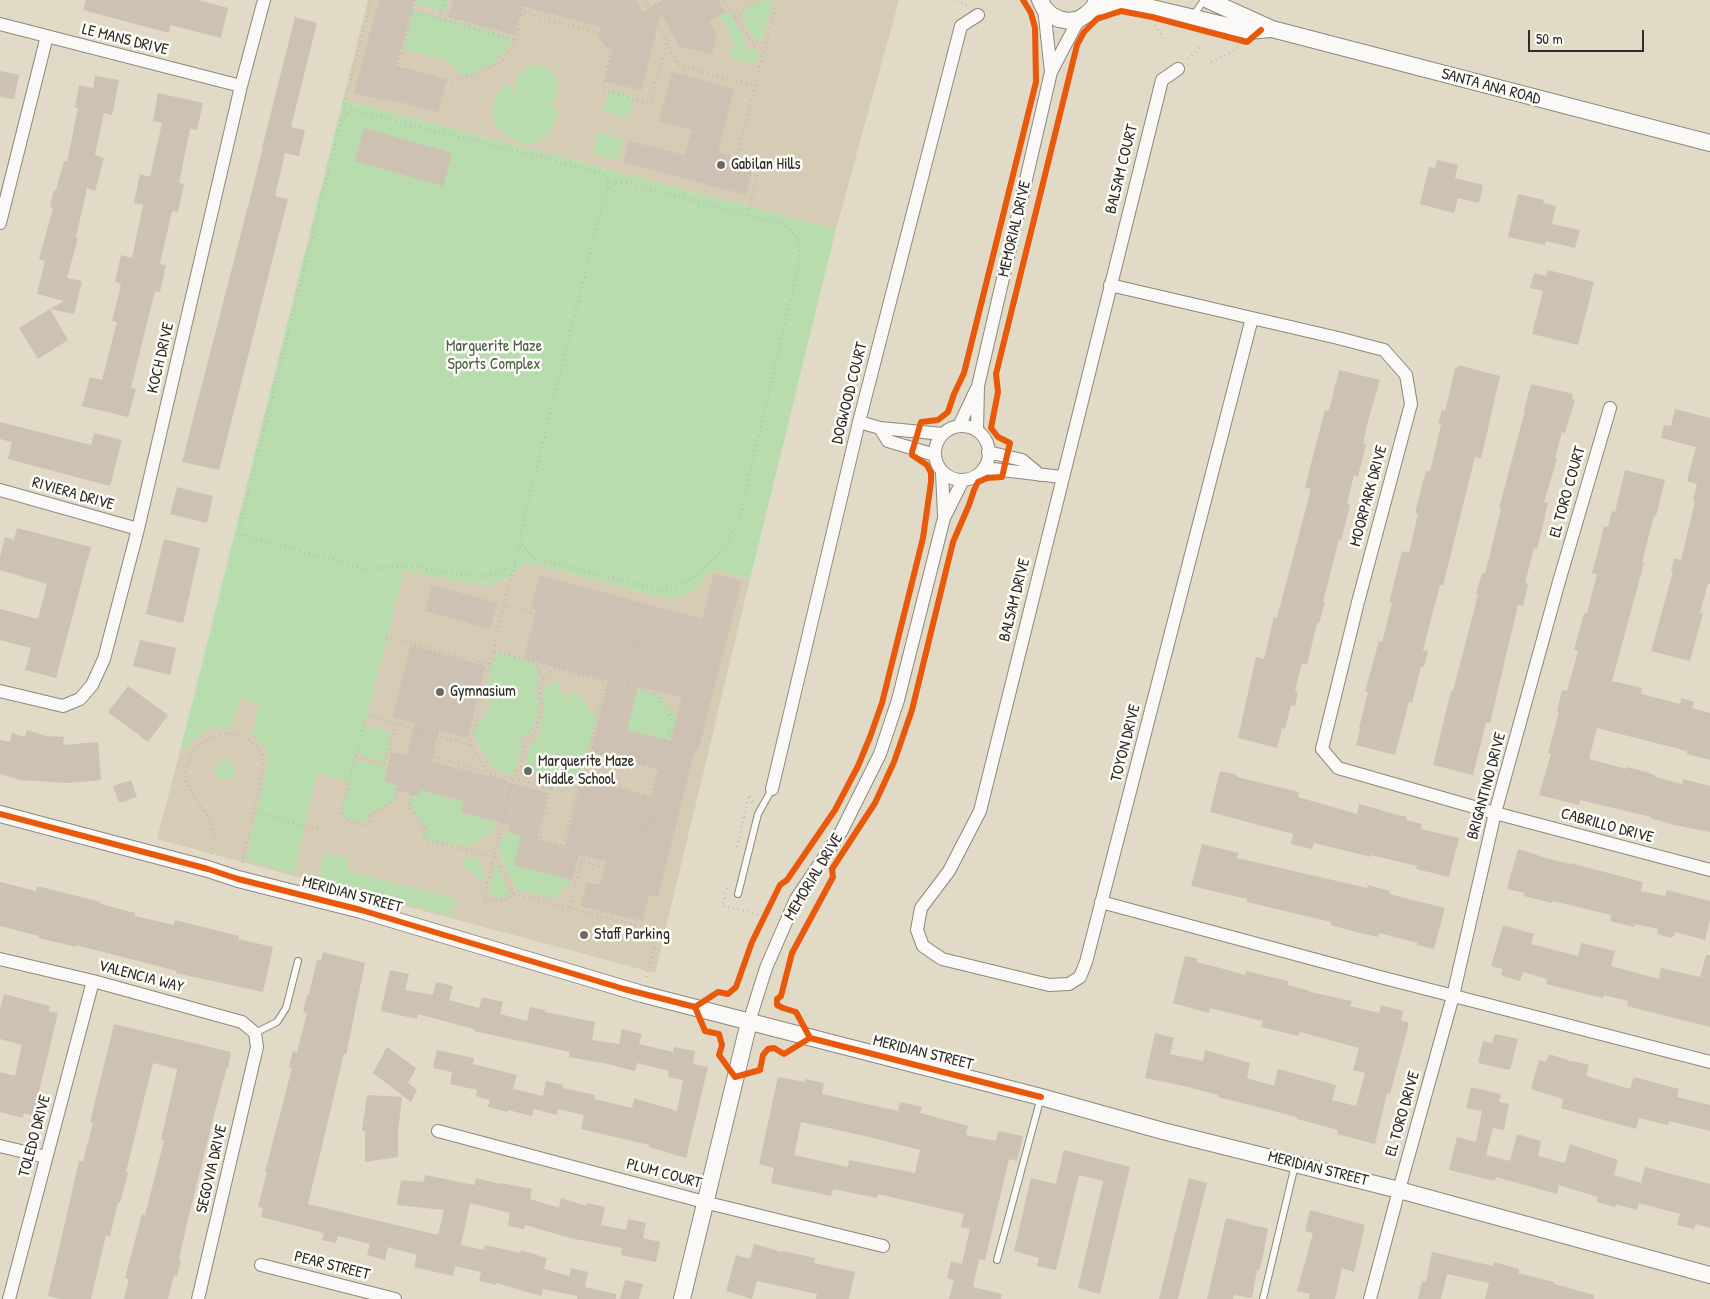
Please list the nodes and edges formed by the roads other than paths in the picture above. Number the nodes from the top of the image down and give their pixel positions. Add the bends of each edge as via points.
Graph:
1 (264, 0) edge
2 (1204, 0) edge
3 (1208, 0) edge
4 (1042, 4) edge
5 (1095, 4) edge
6 (978, 15) dead end
7 (1193, 17) junction
8 (1078, 19) junction
9 (0, 24) edge
10 (1272, 29) junction
11 (47, 36) junction
12 (1178, 69) road end
13 (1051, 72) junction
14 (241, 86) junction
15 (1710, 143) edge
16 (0, 223) edge
17 (1110, 285) junction
18 (1252, 318) junction
19 (978, 386) junction
20 (1610, 408) dead end
21 (859, 422) junction
22 (959, 426) junction
23 (880, 428) junction
24 (977, 431) junction
25 (943, 434) junction
26 (988, 452) junction
27 (935, 455) junction
28 (984, 468) junction
29 (942, 472) junction
30 (1040, 475) junction
31 (1062, 477) junction
32 (963, 480) junction
33 (0, 490) edge
34 (944, 518) junction
35 (138, 529) junction
36 (1558, 586) joint
37 (0, 692) edge
38 (772, 789) joint
39 (1495, 813) junction
40 (0, 814) edge
41 (1710, 870) edge
42 (738, 894) dead end
43 (1101, 902) junction
44 (921, 908) joint
45 (0, 959) edge
46 (298, 960) dead end
47 (93, 981) junction
48 (1453, 996) junction
49 (749, 1022) junction
50 (255, 1033) junction
51 (1710, 1062) edge
52 (1041, 1097) junction
53 (438, 1131) dead end
54 (0, 1146) edge
55 (46, 1157) junction
56 (1295, 1164) junction
57 (1398, 1190) junction
58 (704, 1201) junction
59 (882, 1246) dead end
60 (997, 1260) dead end
61 (261, 1265) dead end
62 (1710, 1275) edge
63 (10, 1299) edge
64 (198, 1299) edge
65 (395, 1299) edge
66 (682, 1299) edge
67 (1263, 1299) edge
68 (1370, 1299) edge

1 - 14 street, KOCH DRIVE
2 - 7 lane
3 - 10 street, SANTA ANA ROAD
4 - 8 street via 1050,15 1059,19
4 - 13 street
5 - 7 street, SANTA ANA ROAD via 1135,4
5 - 8 street, SANTA ANA ROAD
6 - 21 street, DOGWOOD COURT via 961,26
7 - 10 street, SANTA ANA ROAD via 1249,31
8 - 13 street
9 - 11 street, LE MANS DRIVE
10 - 15 street, SANTA ANA ROAD
11 - 14 street, LE MANS DRIVE
11 - 16 street
12 - 17 street, BALSAM COURT via 1162,80
13 - 19 street, MEMORIAL DRIVE
14 - 35 street, KOCH DRIVE
17 - 18 street, MOORPARK DRIVE
17 - 31 street, BALSAM DRIVE
18 - 39 street, MOORPARK DRIVE via 1384,350 1406,375 1411,404 1322,749 1338,768
18 - 43 street, TOYON DRIVE
19 - 22 street
19 - 24 street
20 - 36 street, EL TORO COURT
21 - 23 street
21 - 38 street, DOGWOOD COURT
22 - 24 street
22 - 25 street
23 - 25 street
23 - 27 street via 888,441
24 - 26 street via 987,444
25 - 27 street via 937,442
26 - 28 street
26 - 30 street via 1022,460
27 - 29 street
28 - 30 street
28 - 32 street
29 - 32 street
29 - 34 street
30 - 31 street
31 - 44 street, BALSAM DRIVE via 980,811 949,871
32 - 34 street
33 - 35 street, RIVIERA DRIVE
34 - 49 street, MEMORIAL DRIVE via 898,700 880,754 841,832 796,899 766,968
35 - 37 street, KOCH DRIVE via 104,659 92,685 80,699 63,706
36 - 39 street, BRIGANTINO DRIVE
38 - 42 lane via 758,814
39 - 41 street, CABRILLO DRIVE
39 - 48 street, BRIGANTINO DRIVE
40 - 49 street, MERIDIAN STREET via 361,910 642,994
43 - 44 street, TOYON DRIVE via 1080,977 1069,984 1049,985 942,959 923,946 917,930
43 - 48 street
45 - 47 street, VALENCIA WAY
46 - 50 lane via 286,1008 277,1022
47 - 50 street, VALENCIA WAY via 242,1022
47 - 55 street, TOLEDO DRIVE
48 - 51 street
48 - 57 street, EL TORO DRIVE
49 - 52 street, MERIDIAN STREET
49 - 58 street, MEMORIAL DRIVE
50 - 64 street, SEGOVIA DRIVE via 257,1047
52 - 56 street, MERIDIAN STREET
52 - 60 lane
53 - 58 street, PLUM COURT
54 - 55 street
55 - 63 street, TOLEDO DRIVE
56 - 57 street, MERIDIAN STREET
56 - 67 lane
57 - 62 street, MERIDIAN STREET
57 - 68 street, EL TORO DRIVE
58 - 59 street, PLUM COURT
58 - 66 street, MEMORIAL DRIVE
61 - 65 street, PEAR STREET

